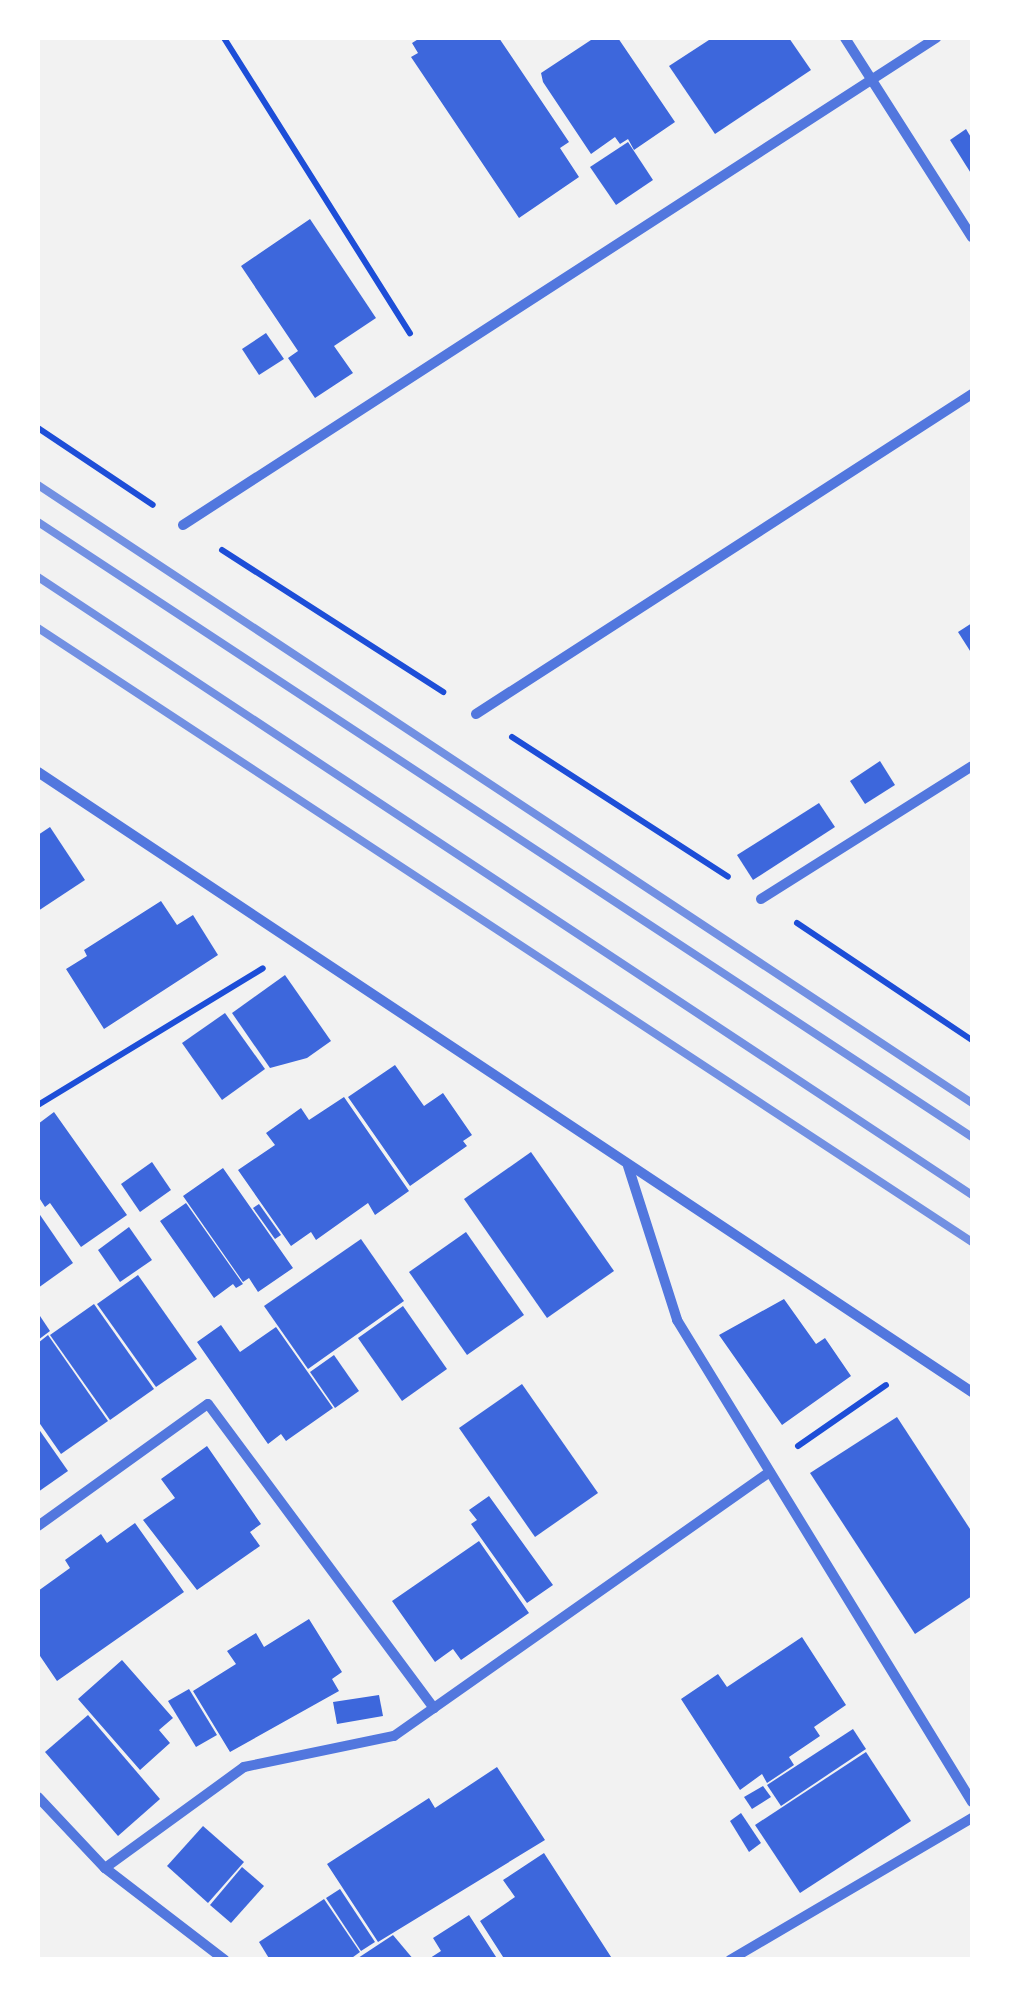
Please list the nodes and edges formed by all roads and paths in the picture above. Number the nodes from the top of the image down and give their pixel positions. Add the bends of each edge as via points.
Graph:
1 (224, 38) edge
2 (845, 38) edge
3 (936, 38) edge
4 (872, 80) junction
5 (972, 237) edge
6 (430, 365) junction
7 (972, 394) edge
8 (38, 428) edge
9 (183, 524) junction
10 (476, 714) junction
11 (972, 766) edge
12 (38, 772) edge
13 (761, 899) junction
14 (300, 946) junction
15 (972, 1040) edge
16 (38, 1105) edge
17 (628, 1166) junction
18 (920, 1362) junction
19 (972, 1392) edge
20 (768, 1469) junction
21 (38, 1526) edge
22 (434, 1708) junction
23 (38, 1797) edge
24 (972, 1802) edge
25 (972, 1818) edge
26 (105, 1868) junction
27 (224, 1960) edge
28 (730, 1960) edge

1 - 6 path
2 - 4 street
3 - 4 street
4 - 5 street
4 - 6 street
6 - 9 street
7 - 10 street
8 - 9 path
9 - 10 path
10 - 13 path
11 - 13 street
12 - 14 street
13 - 15 path
14 - 16 path
14 - 17 street
17 - 18 street
17 - 20 street via 677,1320
18 - 19 street
18 - 20 path
20 - 22 street
20 - 24 street
21 - 22 street via 208,1404
22 - 26 street via 394,1736 244,1767
23 - 26 street
25 - 28 street
26 - 27 street

